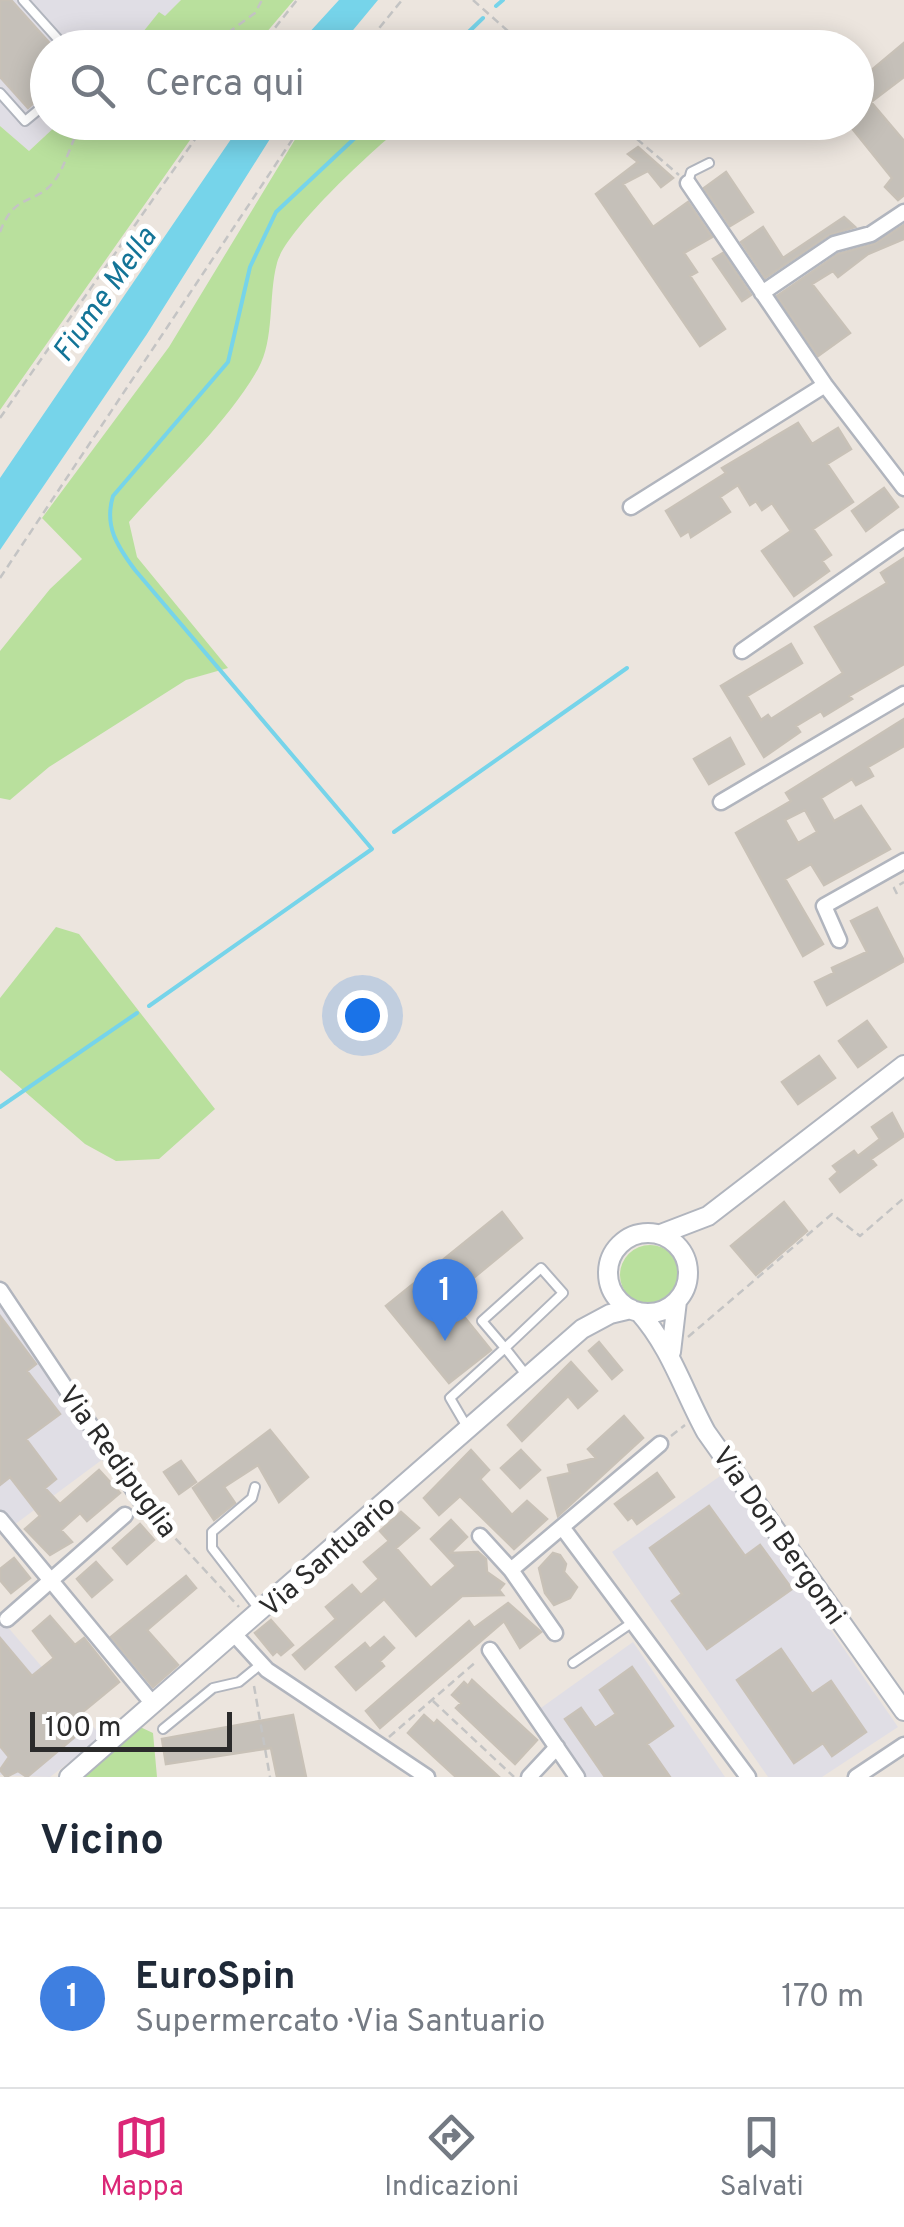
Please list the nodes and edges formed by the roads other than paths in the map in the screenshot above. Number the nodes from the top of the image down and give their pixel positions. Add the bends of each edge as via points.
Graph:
1 (23, 0) edge
2 (50, 30) edge
3 (0, 94) edge
4 (30, 117) edge
5 (710, 163) dead end
6 (688, 183) joint
7 (904, 212) edge
8 (762, 294) junction
9 (825, 385) junction
10 (904, 488) edge
11 (631, 507) dead end
12 (904, 538) edge
13 (742, 651) dead end
14 (904, 694) edge
15 (721, 802) dead end
16 (904, 861) edge
17 (839, 940) dead end
18 (904, 1065) edge
19 (708, 1216) junction
20 (661, 1234) junction
21 (686, 1259) junction
22 (608, 1278) junction
23 (0, 1290) edge
24 (678, 1300) junction
25 (635, 1311) junction
26 (582, 1328) junction
27 (505, 1348) junction
28 (677, 1348) junction
29 (528, 1378) junction
30 (469, 1431) junction
31 (660, 1444) road end
32 (254, 1486) dead end
33 (142, 1501) road end
34 (125, 1515) dead end
35 (0, 1519) edge
36 (562, 1527) junction
37 (480, 1536) dead end
38 (511, 1570) junction
39 (52, 1582) junction
40 (257, 1617) junction
41 (7, 1619) dead end
42 (632, 1622) junction
43 (555, 1632) dead end
44 (236, 1635) junction
45 (490, 1650) road end
46 (573, 1663) dead end
47 (261, 1664) junction
48 (154, 1704) junction
49 (904, 1711) edge
50 (162, 1729) dead end
51 (904, 1745) edge
52 (557, 1747) junction
53 (69, 1777) edge
54 (428, 1777) edge
55 (529, 1777) edge
56 (578, 1777) edge
57 (748, 1777) edge
58 (856, 1777) edge

1 - 2 lane
3 - 4 lane via 25,121
5 - 6 lane via 692,172
6 - 8 street
7 - 8 street via 871,234 834,244
8 - 9 street
9 - 10 street
9 - 11 street
12 - 13 street
14 - 15 street
16 - 17 street via 824,906
18 - 19 street
19 - 20 street
19 - 21 street
20 - 21 street
20 - 22 street via 634,1234 622,1242 608,1264
21 - 24 street
22 - 25 street via 612,1291
22 - 26 street, Via Santuario
23 - 33 street, Via Redipuglia
24 - 25 street via 666,1309
24 - 28 street, Via Don Bergomi
25 - 26 street, Via Santuario
25 - 28 street, Via Don Bergomi
26 - 29 street, Via Santuario
27 - 27 lane via 563,1293 541,1268 482,1322
27 - 29 lane
27 - 30 lane via 450,1398
28 - 49 street, Via Don Bergomi via 684,1392 706,1432
29 - 30 street, Via Santuario
30 - 40 street, Via Santuario
31 - 36 street
32 - 40 lane via 252,1498 212,1532 212,1548
34 - 39 street
35 - 39 street
36 - 38 street
36 - 42 street
37 - 38 street
38 - 43 street
39 - 41 street
39 - 48 street
40 - 44 street, Via Santuario
42 - 46 lane
42 - 57 street
44 - 47 street
44 - 48 street, Via Santuario
45 - 52 street
47 - 50 lane via 247,1678 213,1688
47 - 54 street
48 - 53 street, Via Santuario
51 - 58 street
52 - 55 street
52 - 56 street

